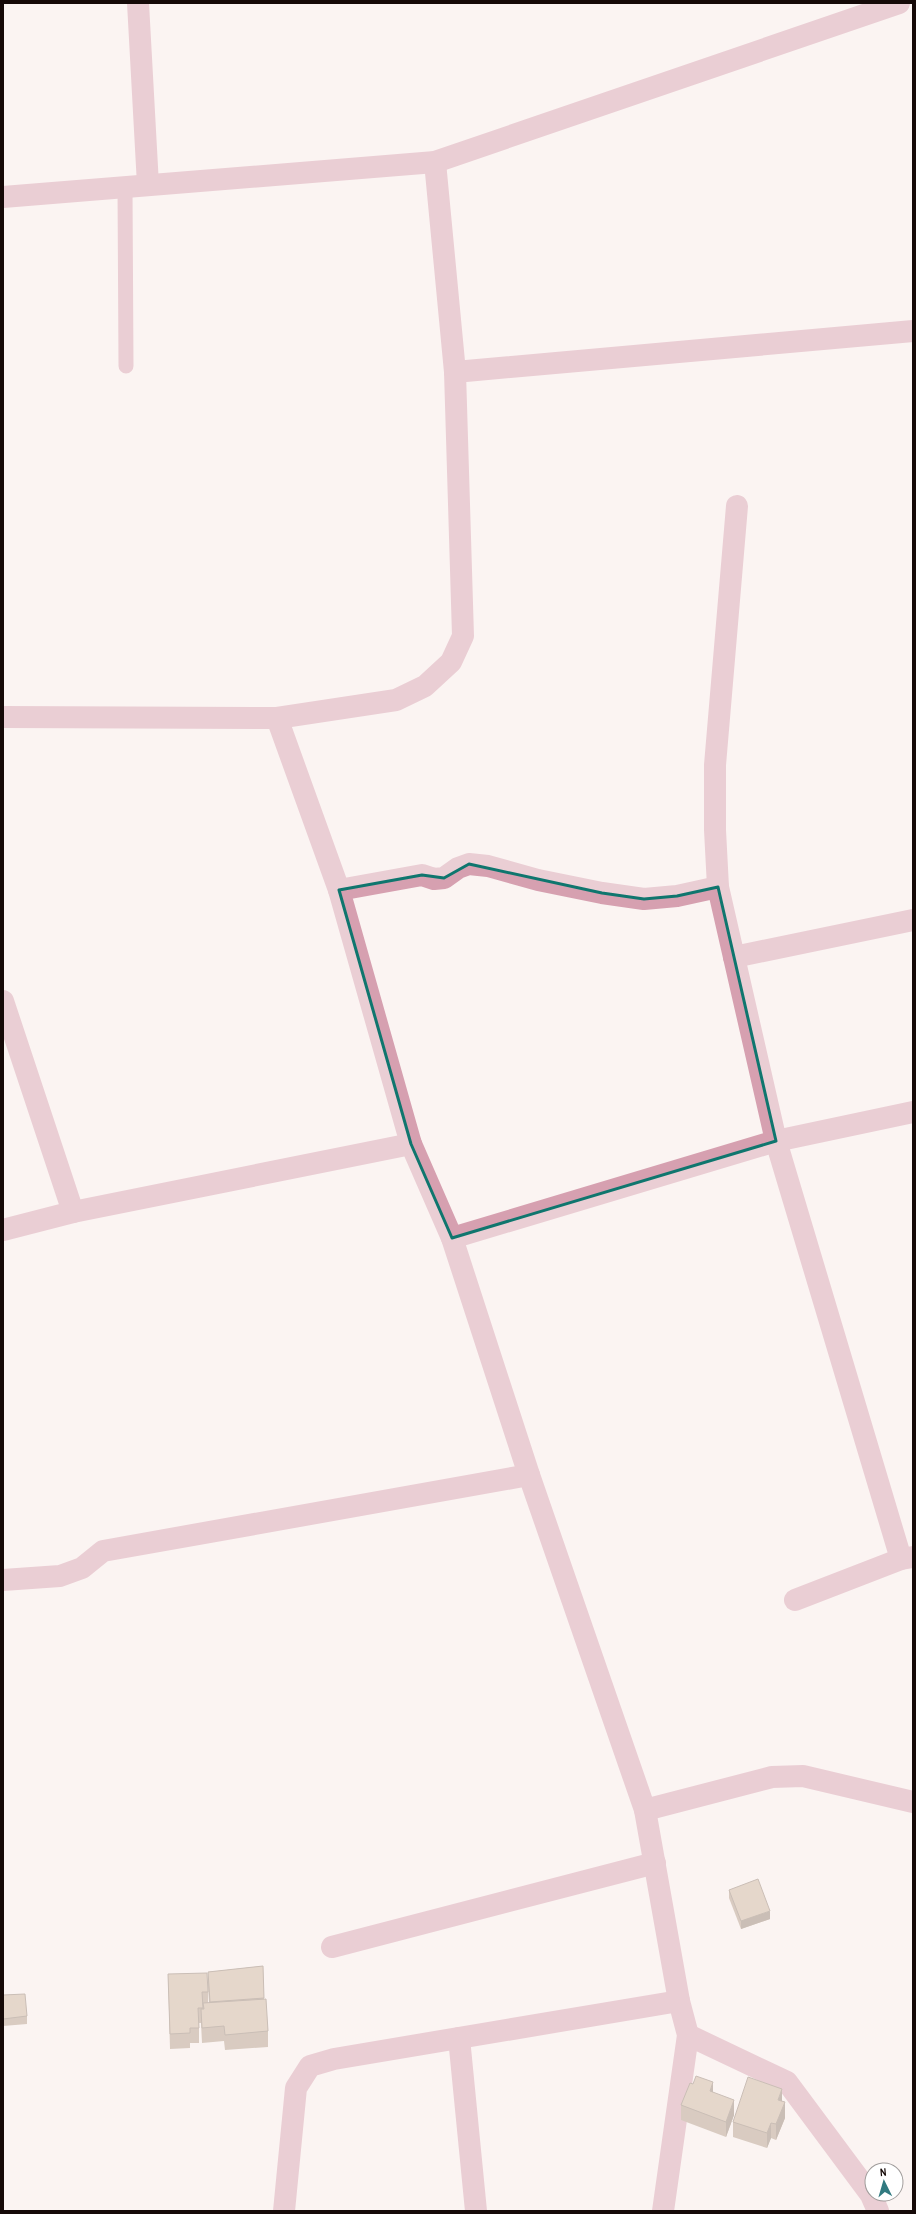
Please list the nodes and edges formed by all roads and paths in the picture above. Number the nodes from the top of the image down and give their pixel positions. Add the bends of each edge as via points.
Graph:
1 (138, 3) edge
2 (900, 3) edge
3 (435, 162) junction
4 (148, 185) junction
5 (125, 187) junction
6 (3, 197) edge
7 (913, 331) edge
8 (126, 366) dead end
9 (455, 372) junction
10 (737, 506) dead end
11 (3, 717) edge
12 (277, 718) junction
13 (718, 887) junction
14 (339, 890) junction
15 (913, 920) edge
16 (734, 957) junction
17 (3, 1001) edge
18 (913, 1112) edge
19 (776, 1141) junction
20 (411, 1144) junction
21 (73, 1212) junction
22 (3, 1230) edge
23 (452, 1238) junction
24 (529, 1475) junction
25 (907, 1558) edge
26 (3, 1580) edge
27 (795, 1600) dead end
28 (913, 1802) edge
29 (645, 1810) junction
30 (655, 1863) junction
31 (332, 1946) dead end
32 (679, 2001) junction
33 (688, 2035) junction
34 (459, 2038) junction
35 (284, 2211) edge
36 (476, 2211) edge
37 (663, 2211) edge
38 (878, 2211) edge

1 - 4 street
2 - 3 street
3 - 4 street
3 - 9 street
4 - 5 street
5 - 6 street
5 - 8 lane
7 - 9 street
9 - 12 street via 463,636 451,662 425,686 396,700
10 - 13 street via 715,765
11 - 12 street
12 - 14 street
13 - 14 street via 677,896 644,899 588,890 488,866 469,864 444,878 434,879 422,875
13 - 16 street
14 - 20 street
15 - 16 street
16 - 19 street
17 - 21 street
18 - 19 street
19 - 23 street
19 - 25 street
20 - 21 street
20 - 23 street
21 - 22 street
23 - 24 street
24 - 26 street via 103,1551 82,1568 60,1576
24 - 29 street
25 - 27 street
28 - 29 street via 803,1776 772,1777
29 - 30 street
30 - 31 street
30 - 32 street
32 - 33 street
32 - 34 street
33 - 37 street
33 - 38 street via 787,2082 871,2195
34 - 35 street via 334,2059 310,2066 296,2088
34 - 36 street

